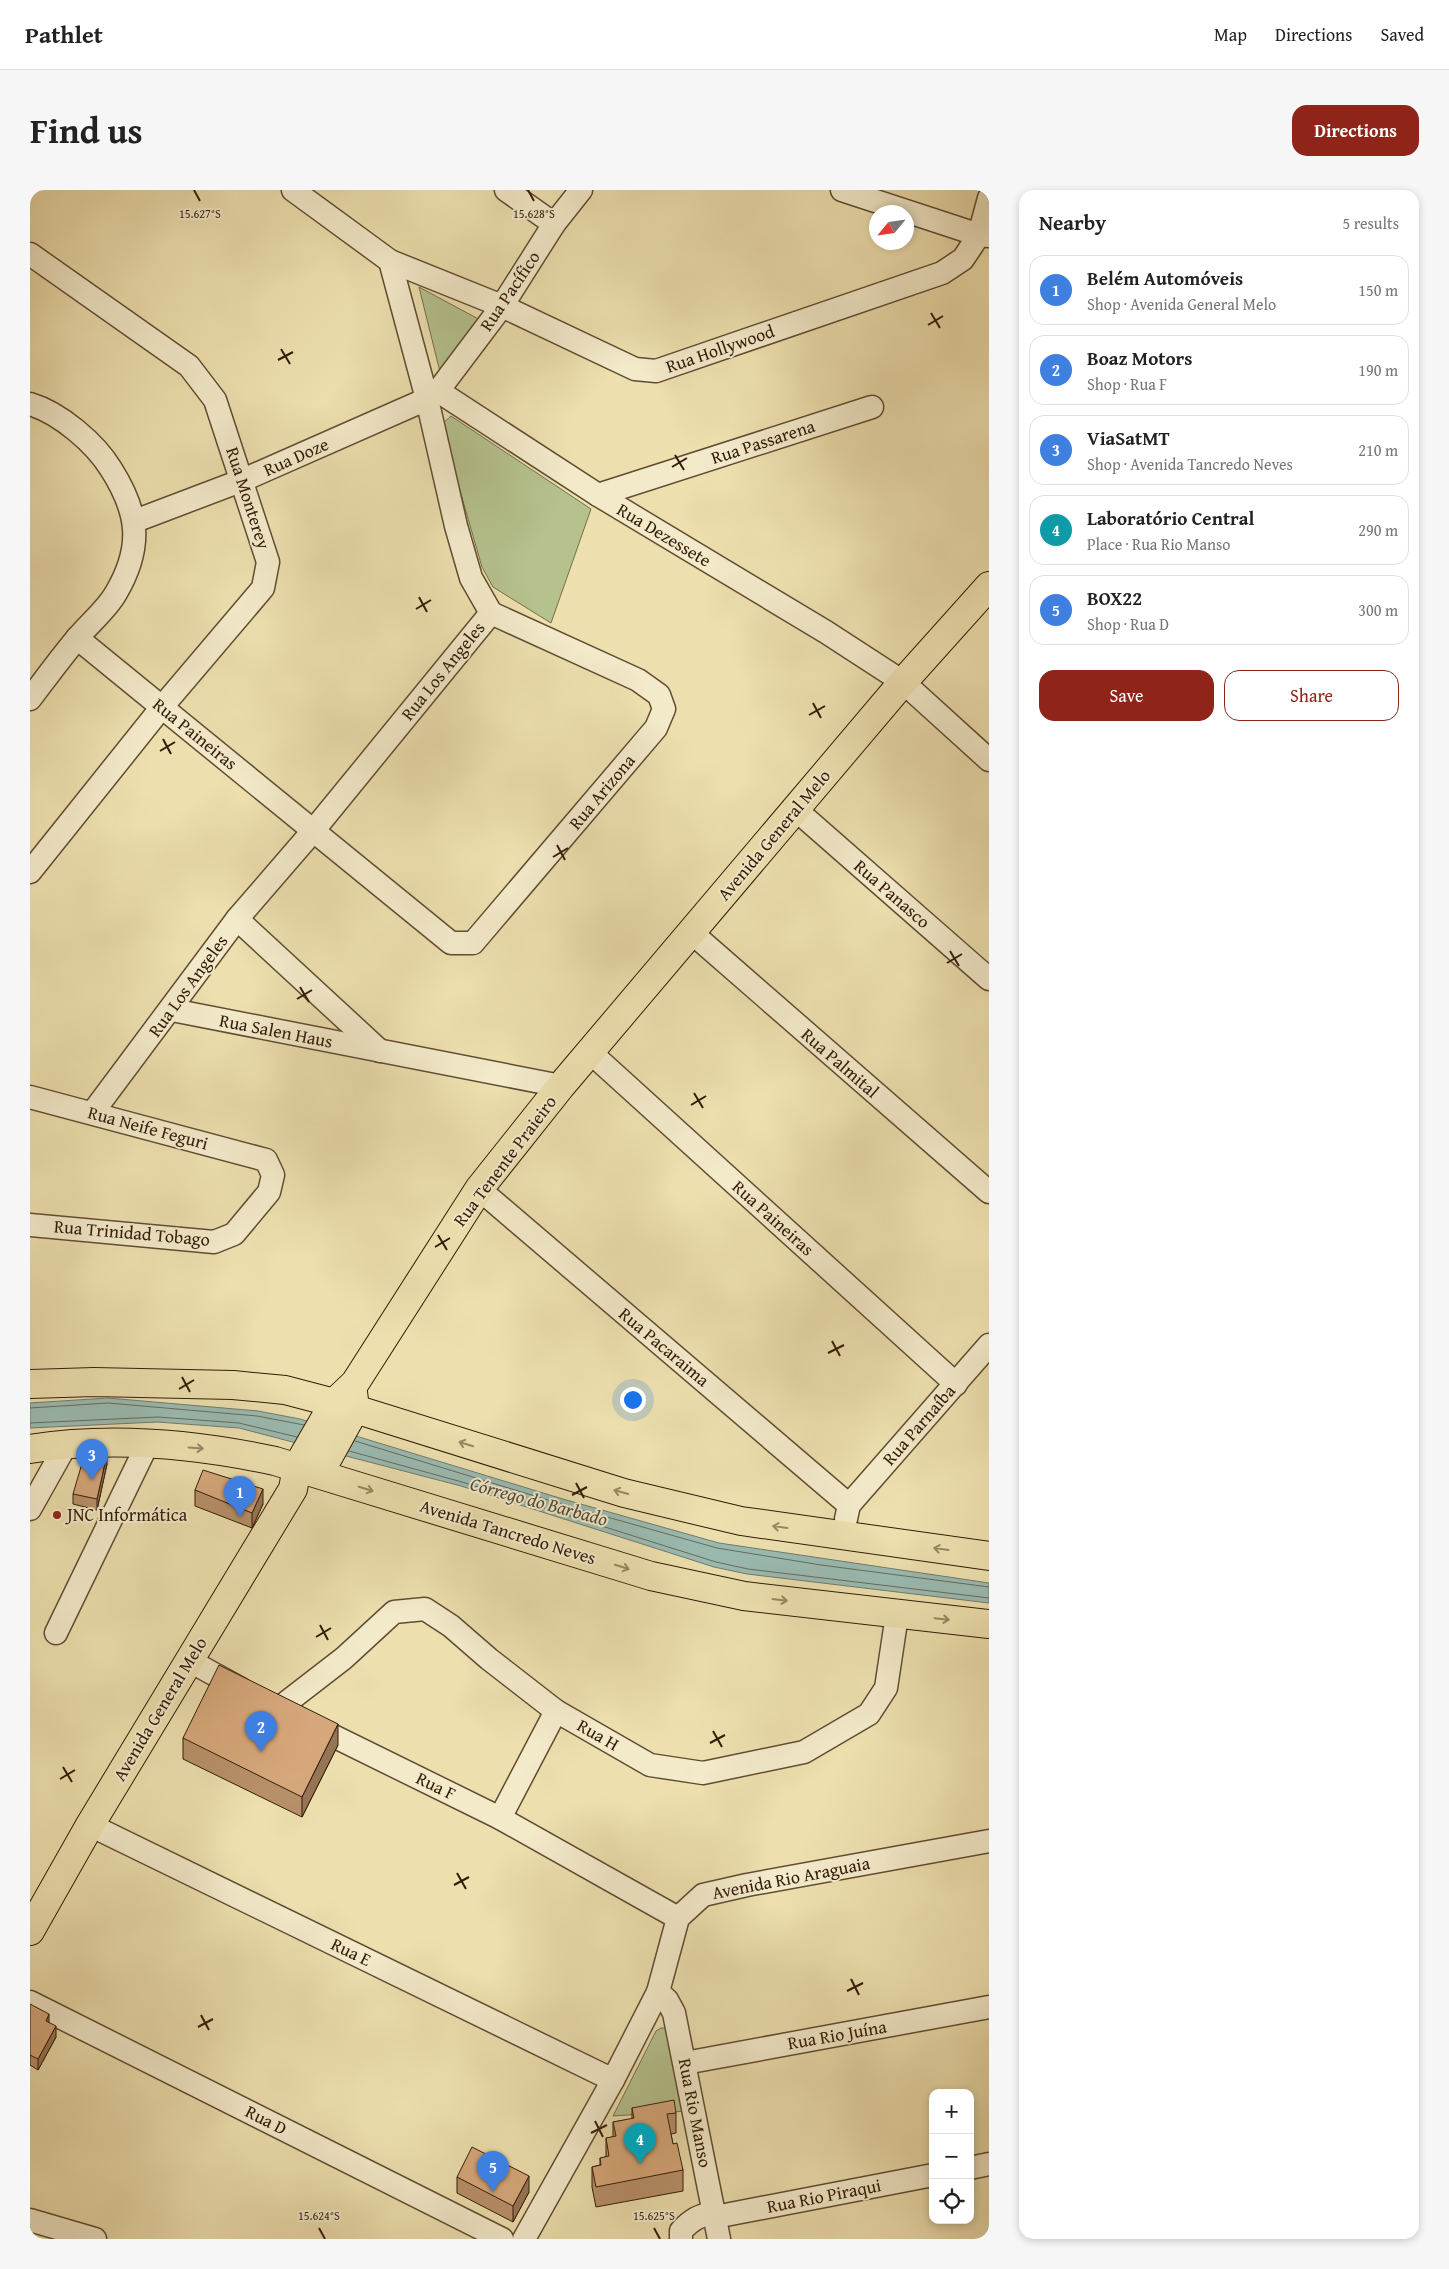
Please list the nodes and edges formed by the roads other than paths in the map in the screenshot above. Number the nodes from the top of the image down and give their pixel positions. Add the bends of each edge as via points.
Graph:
1 (293, 190) edge
2 (506, 190) edge
3 (581, 190) edge
4 (842, 190) edge
5 (989, 198) edge
6 (554, 224) junction
7 (984, 236) edge
8 (30, 254) edge
9 (390, 262) junction
10 (502, 306) junction
11 (433, 395) junction
12 (30, 404) edge
13 (872, 407) dead end
14 (243, 480) junction
15 (598, 495) junction
16 (135, 522) junction
17 (989, 586) edge
18 (491, 612) junction
19 (77, 638) junction
20 (903, 682) junction
21 (30, 699) edge
22 (162, 707) junction
23 (989, 760) edge
24 (795, 809) junction
25 (313, 831) junction
26 (30, 872) edge
27 (237, 919) junction
28 (692, 933) junction
29 (989, 979) edge
30 (172, 1010) junction
31 (380, 1051) junction
32 (591, 1053) junction
33 (561, 1086) junction
34 (30, 1097) edge
35 (94, 1112) junction
36 (266, 1160) joint
37 (479, 1189) junction
38 (989, 1192) edge
39 (30, 1225) edge
40 (989, 1345) edge
41 (30, 1384) edge
42 (956, 1384) junction
43 (343, 1407) junction
44 (67, 1443) junction
45 (147, 1445) junction
46 (30, 1449) edge
47 (308, 1470) junction
48 (849, 1505) junction
49 (30, 1509) edge
50 (842, 1536) junction
51 (989, 1556) edge
52 (897, 1615) junction
53 (989, 1624) edge
54 (56, 1633) dead end
55 (190, 1661) junction
56 (278, 1709) junction
57 (556, 1711) junction
58 (500, 1818) junction
59 (90, 1825) junction
60 (989, 1841) edge
61 (678, 1918) junction
62 (31, 1927) edge
63 (658, 1992) junction
64 (30, 2002) edge
65 (989, 2007) edge
66 (685, 2063) junction
67 (613, 2080) junction
68 (989, 2164) edge
69 (974, 2167) edge
70 (929, 2176) edge
71 (715, 2214) junction
72 (30, 2220) edge
73 (95, 2239) edge
74 (502, 2239) edge
75 (524, 2239) edge
76 (681, 2239) edge
77 (719, 2239) edge

1 - 9 street
2 - 6 street
3 - 6 street, Rua Pacífico
4 - 7 street
5 - 7 street, Rua Hollywood
6 - 10 street, Rua Pacífico
7 - 10 street, Rua Hollywood via 963,260 942,272 656,371 635,369
8 - 14 street, Rua Monterey via 189,366 215,400
9 - 10 street, Rua Hollywood
9 - 11 street, Rua Los Angeles
10 - 11 street, Rua Pacífico
11 - 14 street, Rua Doze
11 - 15 street, Rua Dezessete
11 - 18 street, Rua Los Angeles via 456,526 471,578
12 - 16 street via 79,431 105,460 124,490
13 - 15 street, Rua Passarena
14 - 16 street, Rua Doze
14 - 22 street, Rua Monterey via 268,562 263,588
15 - 20 street, Rua Dezessete
16 - 19 street via 133,555 116,594
17 - 20 main road, Avenida General Melo
18 - 25 street, Rua Los Angeles
18 - 25 street, Rua Arizona via 638,680 659,695 664,710 656,728 472,943 451,943
19 - 21 street
19 - 22 street, Rua Paineiras
20 - 23 street, Rua Dezessete
20 - 24 main road, Avenida General Melo
22 - 25 street, Rua Paineiras
22 - 26 street, Rua Monterey
24 - 28 main road, Avenida General Melo
24 - 29 street, Rua Panasco
25 - 27 street, Rua Los Angeles
27 - 30 street, Rua Los Angeles
27 - 31 street, Rua Salen Haus
28 - 32 main road, Avenida General Melo
28 - 38 street, Rua Palmital
30 - 31 street, Rua Salen Haus
30 - 35 street, Rua Los Angeles
31 - 33 street, Rua Salen Haus
32 - 33 main road, Avenida General Melo
32 - 42 street, Rua Paineiras
33 - 37 main road, Rua Tenente Praieiro
34 - 35 street, Rua Neife Feguri
35 - 36 street, Rua Neife Feguri
36 - 39 street, Rua Trinidad Tobago via 273,1175 269,1192 234,1234 214,1242
37 - 43 main road, Rua Tenente Praieiro
37 - 48 street, Rua Pacaraima
40 - 42 street, Rua Parnaíba
41 - 43 main road via 233,1385 284,1390
42 - 48 street, Rua Parnaíba
43 - 47 main road, Rua Tenente Praieiro
50 -> 43 main road via 741,1521 624,1493
44 - 45 main road, Avenida Tancredo Neves
44 - 46 main road, Avenida Tancredo Neves
44 - 49 street
45 -> 47 main road, Avenida Tancredo Neves via 224,1450
45 - 54 street
47 -> 52 main road, Avenida Tancredo Neves via 651,1576 744,1596
47 - 55 main road, Avenida General Melo
48 - 50 street
51 -> 50 main road
52 -> 53 main road, Avenida Tancredo Neves
52 - 57 street, Rua H via 886,1688 869,1714 804,1752 703,1774 677,1771 650,1765
55 - 56 street, Rua F
55 - 59 main road, Avenida General Melo
56 - 57 street, Rua H via 344,1658 394,1612 425,1609 452,1626
56 - 58 street, Rua F
57 - 58 street
58 - 61 street, Rua F
59 - 62 main road, Avenida General Melo
59 - 67 street, Rua E
60 - 61 street, Avenida Rio Araguaia via 703,1895
61 - 63 street
63 - 66 street, Rua Rio Manso via 674,2013
63 - 67 street
64 - 74 street, Rua D
65 - 66 street, Rua Rio Juína
66 - 71 street, Rua Rio Manso
67 - 75 street
68 - 69 street
70 - 71 street, Rua Rio Piraqui
71 - 76 street, Rua Rio Piraqui via 697,2216 690,2221 681,2231
71 - 77 street, Rua Rio Manso
72 - 73 street

